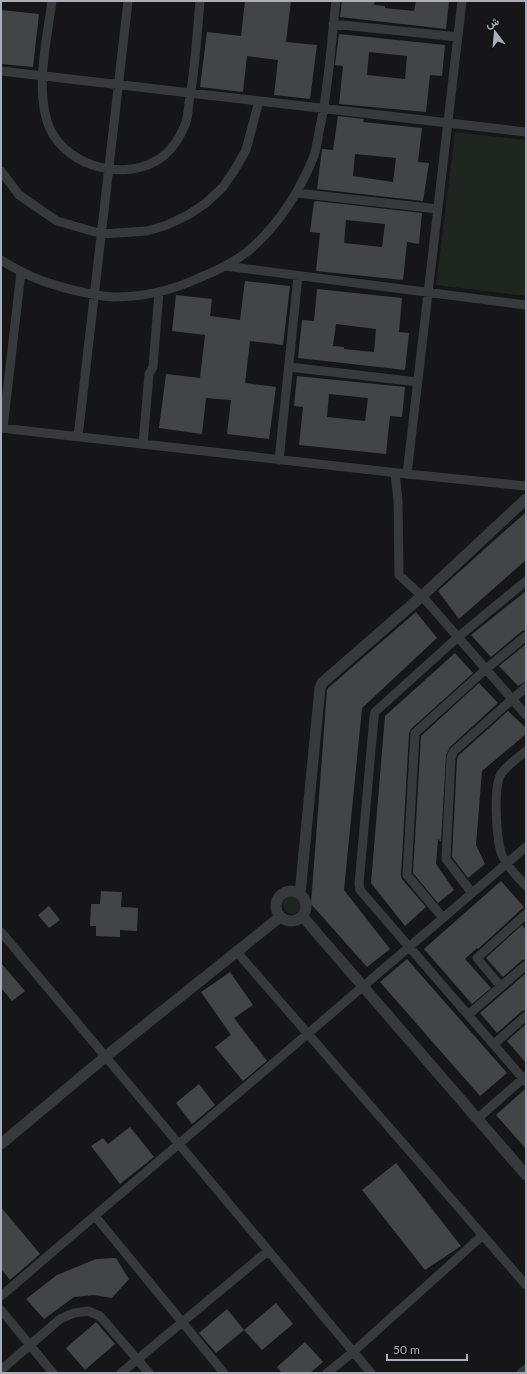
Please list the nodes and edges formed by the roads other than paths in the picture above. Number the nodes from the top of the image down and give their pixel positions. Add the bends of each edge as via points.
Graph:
1 (52, 1) edge
2 (128, 1) edge
3 (200, 1) edge
4 (336, 1) edge
5 (462, 1) edge
6 (334, 24) junction
7 (458, 37) junction
8 (1, 71) edge
9 (43, 75) junction
10 (119, 84) junction
11 (191, 93) junction
12 (259, 100) junction
13 (324, 108) junction
14 (448, 123) junction
15 (526, 132) edge
16 (109, 169) junction
17 (1, 171) edge
18 (297, 193) junction
19 (438, 209) junction
20 (102, 234) junction
21 (1, 260) edge
22 (225, 266) junction
23 (21, 272) junction
24 (298, 276) junction
25 (159, 292) junction
26 (428, 292) junction
27 (95, 295) junction
28 (526, 305) edge
29 (289, 367) junction
30 (418, 382) junction
31 (2, 428) edge
32 (78, 437) junction
33 (143, 444) junction
34 (279, 460) junction
35 (395, 473) junction
36 (407, 474) junction
37 (526, 486) edge
38 (526, 499) edge
39 (526, 581) edge
40 (422, 596) junction
41 (526, 636) edge
42 (458, 637) junction
43 (486, 669) junction
44 (526, 687) edge
45 (512, 698) junction
46 (526, 715) edge
47 (526, 751) edge
48 (526, 847) edge
49 (506, 863) junction
50 (526, 886) edge
51 (472, 893) junction
52 (300, 894) junction
53 (526, 914) edge
54 (280, 916) junction
55 (302, 917) junction
56 (443, 918) junction
57 (1, 932) edge
58 (409, 947) junction
59 (236, 951) junction
60 (526, 965) edge
61 (363, 987) junction
62 (501, 987) junction
63 (468, 1015) junction
64 (526, 1016) edge
65 (308, 1034) junction
66 (494, 1044) junction
67 (106, 1057) junction
68 (525, 1079) edge
69 (477, 1119) junction
70 (1, 1144) edge
71 (179, 1144) junction
72 (526, 1175) edge
73 (94, 1216) junction
74 (483, 1235) junction
75 (268, 1251) junction
76 (526, 1285) edge
77 (1, 1296) edge
78 (1, 1310) edge
79 (182, 1322) junction
80 (29, 1345) junction
81 (353, 1352) junction
82 (138, 1359) junction
83 (526, 1369) edge
84 (1, 1370) edge
85 (53, 1373) edge
86 (121, 1373) edge
87 (150, 1373) edge
88 (224, 1373) edge
89 (327, 1373) edge
90 (371, 1373) edge
91 (521, 1373) edge

1 - 9 street
2 - 10 street
3 - 11 street
4 - 6 street
5 - 7 street
6 - 7 street
6 - 13 street
7 - 14 street
8 - 9 street
9 - 10 street
9 - 16 street via 47,123 56,138 65,150 78,160 91,166
10 - 11 street
10 - 16 street
11 - 12 street
11 - 16 street via 185,126 167,153 155,162 140,167
12 - 13 street
12 - 20 street via 246,150 223,187 206,203 188,215 154,229
13 - 14 street
13 - 18 street via 314,155
14 - 15 street
14 - 19 street
16 - 20 street
17 - 20 street via 19,195 57,221
18 - 19 street
18 - 22 street via 265,234 246,252
19 - 26 street
20 - 27 street
21 - 23 street
22 - 24 street
22 - 25 street via 184,285
23 - 27 street via 57,287
23 - 31 street
24 - 26 street
24 - 29 street
25 - 27 street via 114,297
25 - 33 street
26 - 28 street
26 - 30 street
27 - 32 street
29 - 30 street
29 - 34 street
30 - 36 street
31 - 32 street
32 - 33 street
33 - 34 street
34 - 35 street
35 - 36 street
35 - 40 street via 399,576
36 - 37 street
38 - 40 street
39 - 42 street
40 - 42 street
40 - 52 street via 322,683
41 - 43 street
42 - 43 street
42 - 58 street via 378,708 374,718 359,884 360,890
43 - 45 street
43 - 56 street via 417,730 415,735 407,874
44 - 45 street
45 - 46 street
45 - 51 street via 454,751 451,757 446,859
47 - 49 street via 500,775 498,781 496,818 500,849
48 - 49 street
49 - 50 street
49 - 51 street
51 - 56 street
52 - 54 street via 290,891 280,896 276,906
52 - 55 street via 307,908
53 - 62 street via 477,958
54 - 55 street via 288,922
54 - 59 street
55 - 61 street
56 - 58 street
57 - 67 street
58 - 61 street
58 - 63 street
59 - 65 street
59 - 67 street
60 - 62 street
61 - 65 street
61 - 69 street
62 - 63 street
63 - 66 street
64 - 66 street
65 - 71 street
65 - 74 street
66 - 68 street
67 - 70 street
67 - 71 street
68 - 69 street
69 - 72 street
71 - 73 street
71 - 75 street
73 - 77 street
73 - 79 street
74 - 76 street
74 - 81 street
75 - 79 street
75 - 81 street
78 - 80 street
79 - 82 street
79 - 88 street
80 - 82 street via 60,1319 74,1313 88,1312 100,1316
80 - 84 street
80 - 85 street
81 - 89 street
81 - 90 street
82 - 86 street
82 - 87 street
83 - 91 street

